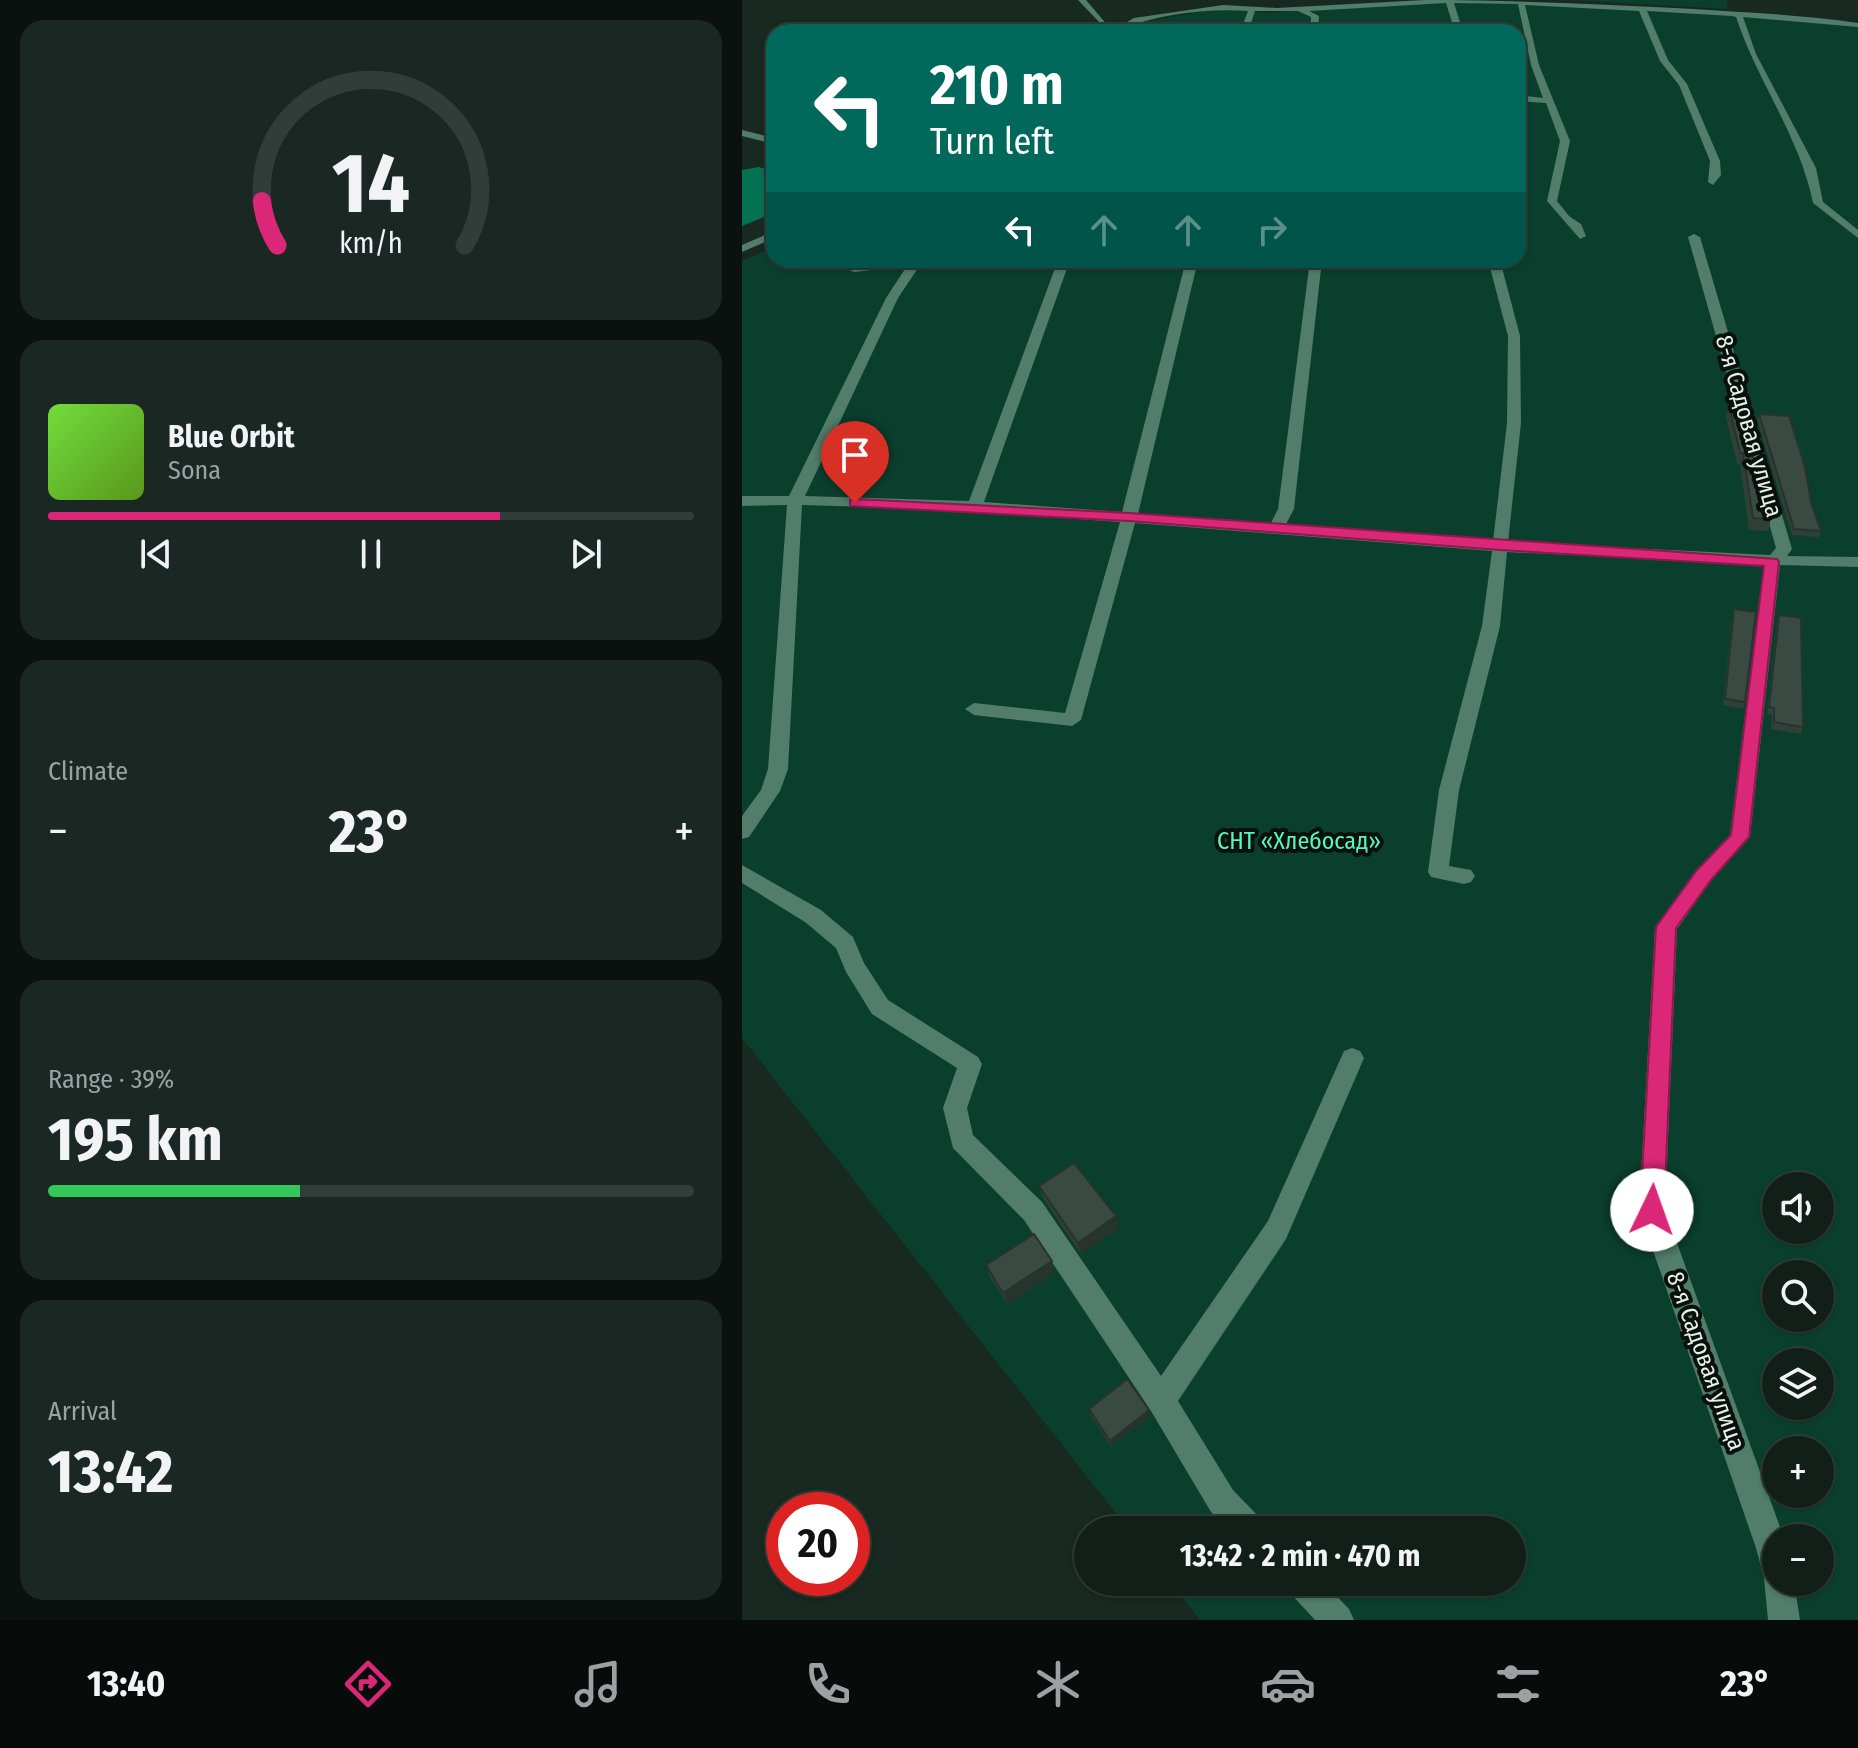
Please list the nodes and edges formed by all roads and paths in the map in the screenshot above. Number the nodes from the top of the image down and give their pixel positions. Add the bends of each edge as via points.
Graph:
1 (1082, 0) edge
2 (1449, 1) edge
3 (1521, 2) junction
4 (1642, 8) junction
5 (1299, 9) junction
6 (1252, 10) junction
7 (1735, 15) junction
8 (1105, 24) edge
9 (1129, 24) edge
10 (1247, 24) edge
11 (1314, 24) edge
12 (1456, 24) edge
13 (1526, 24) edge
14 (1526, 24) edge
15 (1858, 25) edge
16 (1526, 99) edge
17 (1551, 101) junction
18 (742, 133) edge
19 (766, 139) edge
20 (1713, 182) dead end
21 (1858, 235) edge
22 (1580, 236) dead end
23 (1694, 237) dead end
24 (766, 238) edge
25 (742, 249) edge
26 (912, 268) edge
27 (1061, 268) edge
28 (1190, 268) edge
29 (1315, 268) edge
30 (1496, 268) edge
31 (795, 500) junction
32 (742, 501) edge
33 (974, 508) junction
34 (1129, 517) junction
35 (1275, 530) junction
36 (1500, 546) junction
37 (1772, 562) junction
38 (1858, 562) edge
39 (974, 709) dead end
40 (742, 832) edge
41 (742, 873) edge
42 (1464, 876) dead end
43 (1352, 1058) dead end
44 (1161, 1401) junction
45 (1236, 1516) edge
46 (1763, 1524) edge
47 (1315, 1596) edge
48 (1780, 1596) edge
49 (1338, 1620) edge
50 (1784, 1620) edge

1 - 8 lane
2 - 3 lane
2 - 5 lane
2 - 12 lane
3 - 4 lane
3 - 13 lane
4 - 7 lane
4 - 20 lane via 1664,61 1683,84 1715,161
5 - 6 lane
5 - 11 lane via 1315,16
6 - 9 lane via 1223,7
6 - 10 lane
7 - 15 lane
7 - 21 lane via 1811,168 1818,203
14 - 17 lane via 1535,65
16 - 17 lane
17 - 22 lane via 1565,141 1552,201
18 - 19 lane
23 - 37 lane, 8-я Садовая улица via 1784,549
24 - 25 lane
26 - 31 lane via 892,298
27 - 33 lane
28 - 34 lane
29 - 35 lane via 1286,509
30 - 36 lane via 1514,336 1514,423
31 - 32 lane
31 - 33 lane
31 - 40 lane via 778,769
33 - 34 lane
34 - 35 lane
34 - 39 lane via 1072,720
35 - 36 lane
36 - 37 lane
36 - 42 lane via 1491,626 1449,790 1438,872
37 - 38 lane
37 - 46 lane, 8-я Садовая улица via 1740,837 1666,927 1652,1210
41 - 44 lane via 813,916 845,943 880,1007 970,1064 955,1108 962,1140 1033,1211
43 - 44 lane via 1277,1230
44 - 45 lane
47 - 49 lane
48 - 50 lane

